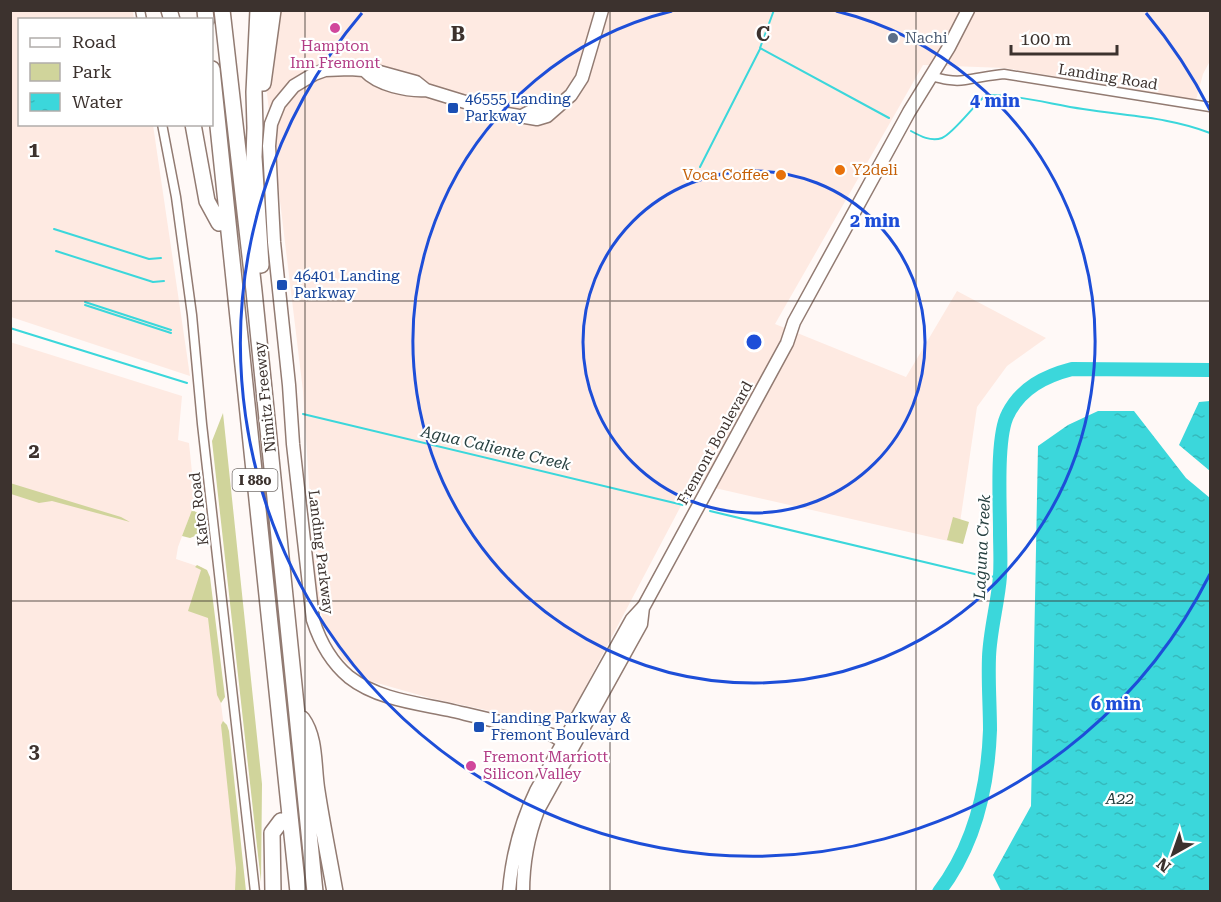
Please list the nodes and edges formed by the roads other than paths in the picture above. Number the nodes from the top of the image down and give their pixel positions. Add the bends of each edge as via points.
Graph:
1 (222, 10) edge
2 (258, 10) edge
3 (273, 10) edge
4 (602, 10) edge
5 (965, 13) edge
6 (931, 76) junction
7 (213, 79) edge
8 (1210, 107) edge
9 (162, 126) edge
10 (193, 126) edge
11 (209, 126) edge
12 (255, 128) junction
13 (219, 223) junction
14 (254, 291) junction
15 (297, 711) junction
16 (569, 745) junction
17 (281, 821) junction
18 (512, 860) junction
19 (523, 889) edge
20 (255, 891) edge
21 (273, 891) edge
22 (289, 891) edge
23 (298, 891) edge
24 (315, 891) edge
25 (335, 891) edge
26 (509, 891) edge

1 - 14 highway, Nimitz Freeway / I 880
2 - 12 highway
3 - 12 highway
4 - 16 street, Landing Parkway via 582,78 565,102 552,110 545,107 522,116 501,113 376,71 336,69 314,74 294,86 279,104 269,134 274,242 293,444 313,620 320,639 331,658 362,686 396,699 552,735
5 - 6 street, Fremont Boulevard
6 - 8 street, Landing Road via 952,81 1004,74
6 - 16 street, Fremont Boulevard via 794,322 787,343 644,606 632,619
7 - 23 highway, I 880
9 - 20 street, Kato Road via 181,226 193,324
10 - 13 highway via 207,201
11 - 13 highway, Nimitz Freeway / I 880
12 - 14 highway via 261,269
13 - 17 highway, Nimitz Freeway / I 880
14 - 15 highway, Nimitz Freeway / I 880
15 - 24 highway, Nimitz Freeway / I 880
15 - 25 highway via 307,726 313,753
16 - 18 street, Fremont Boulevard via 529,806
16 - 19 street, Fremont Boulevard via 533,823
17 - 21 highway via 272,833
17 - 22 highway, Nimitz Freeway / I 880
18 - 19 street
18 - 26 street, Fremont Boulevard

